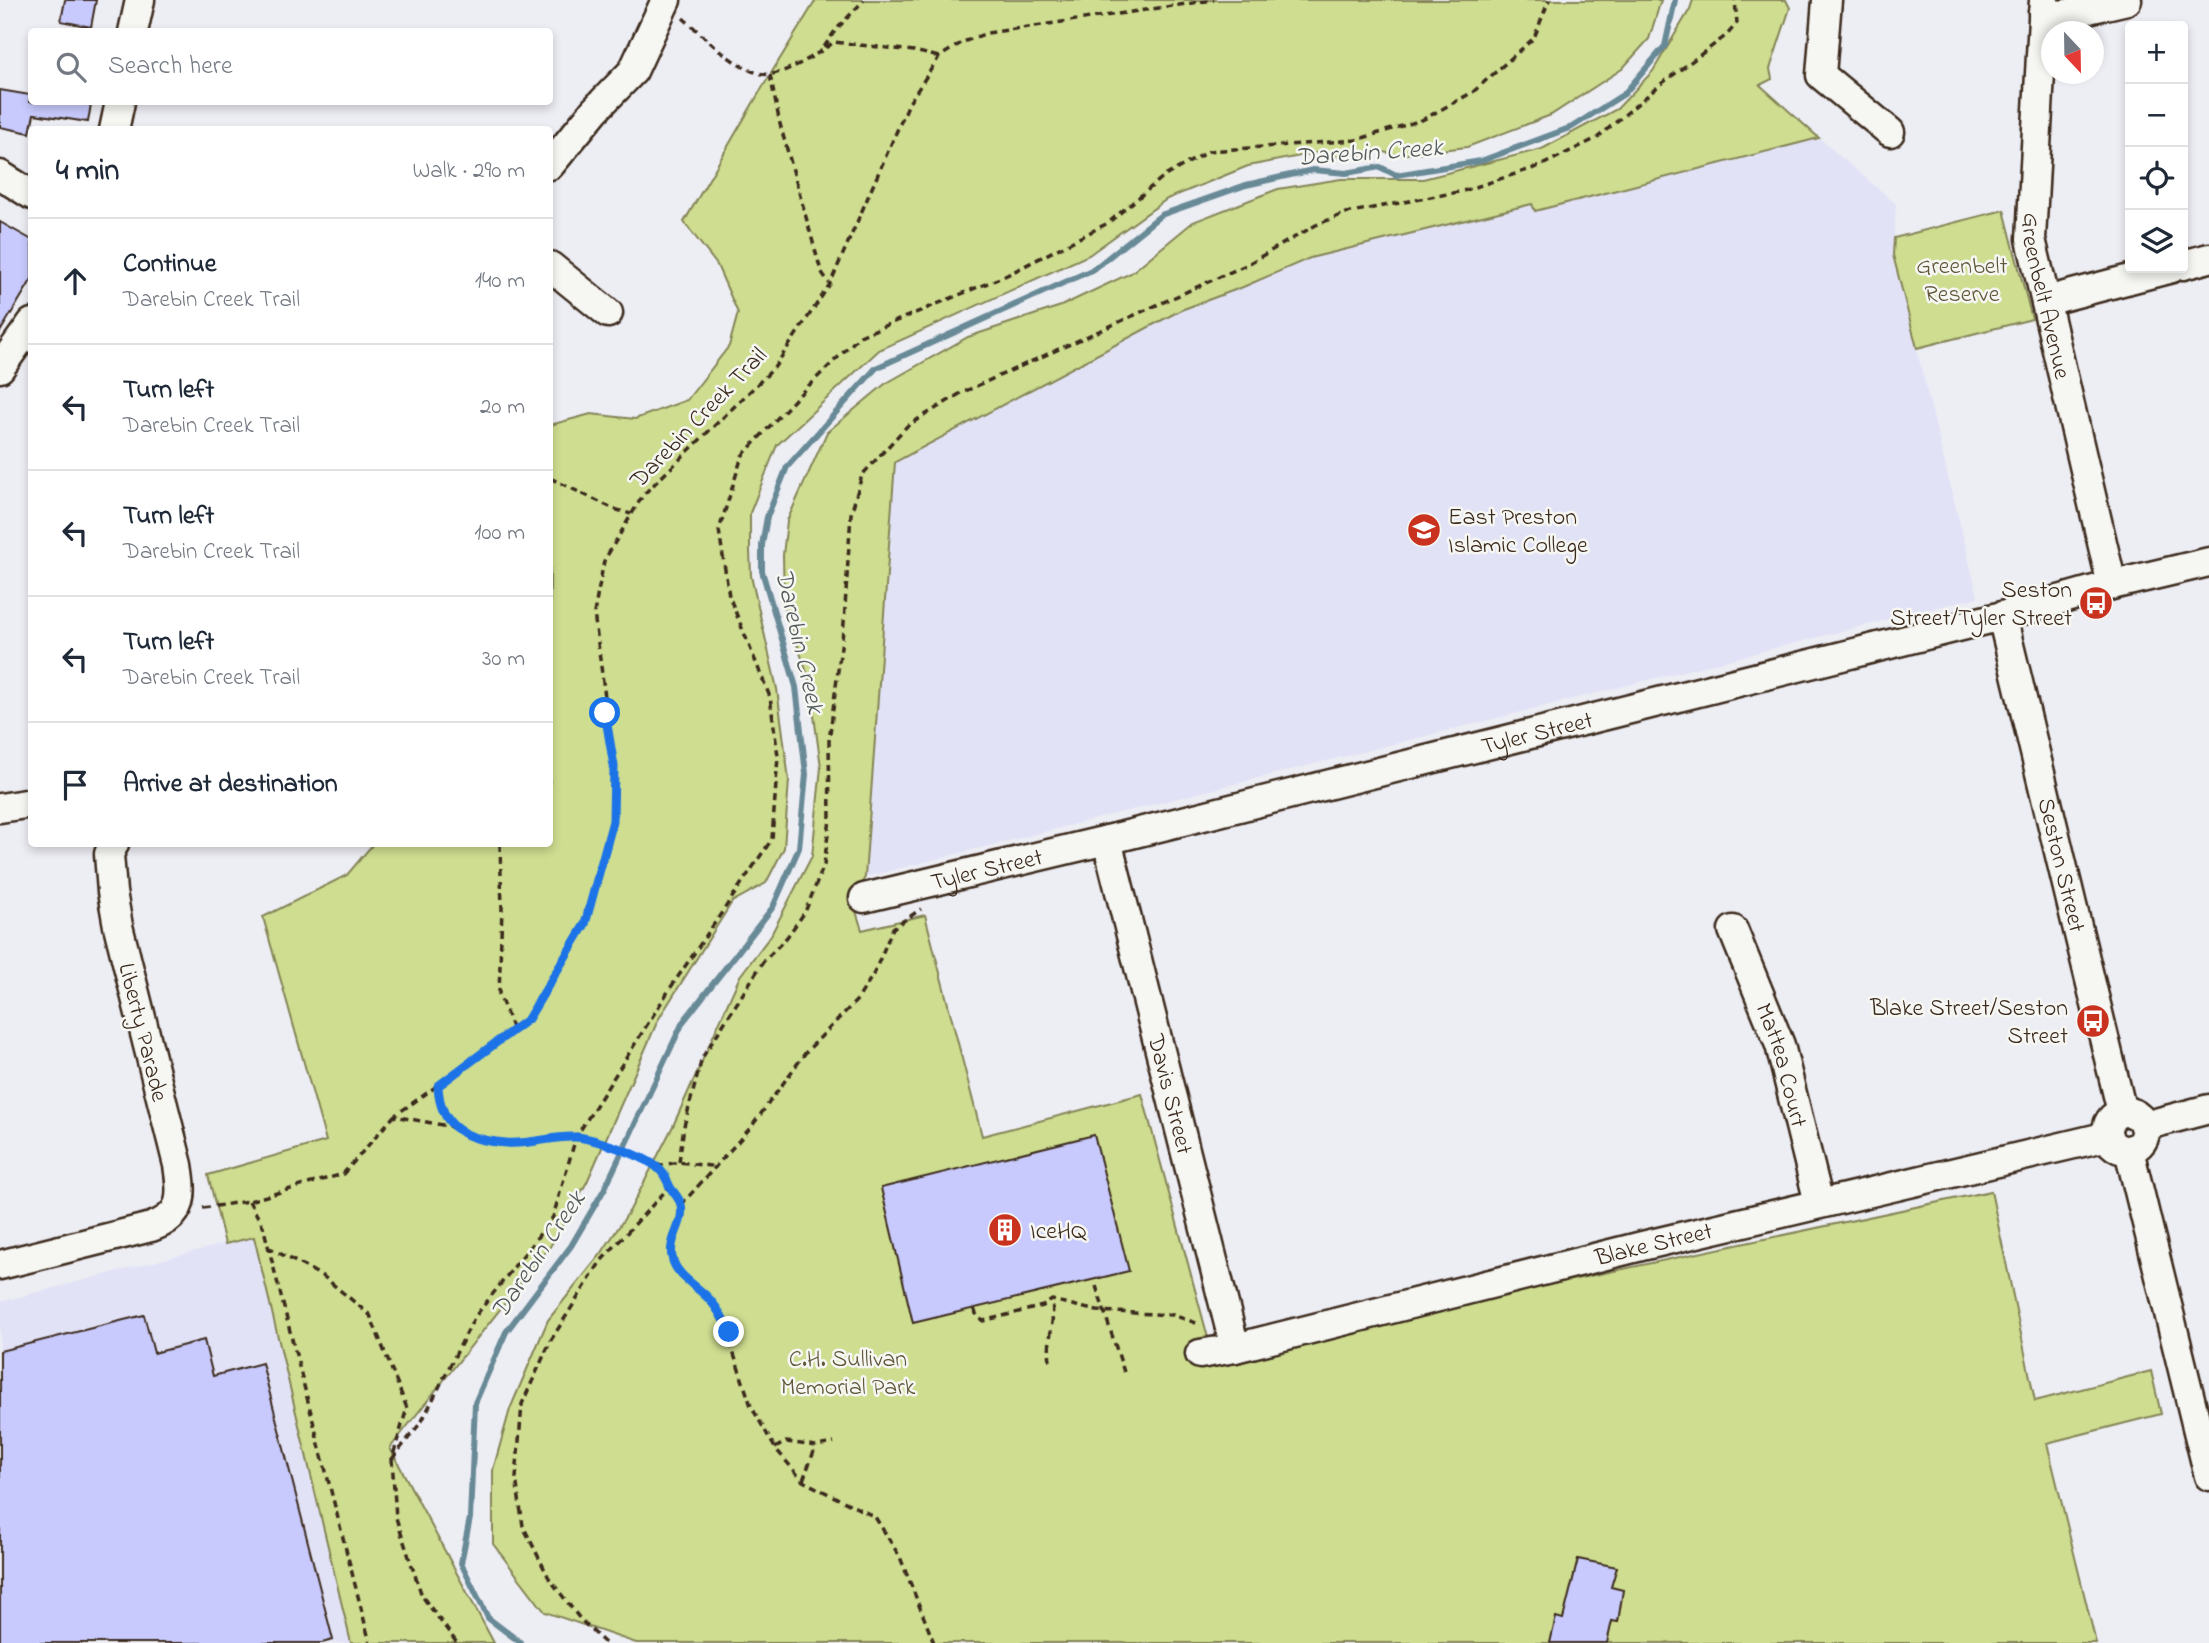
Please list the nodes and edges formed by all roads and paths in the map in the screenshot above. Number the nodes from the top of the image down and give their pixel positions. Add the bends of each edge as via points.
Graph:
1 (140, 0) edge
2 (666, 0) edge
3 (864, 0) edge
4 (1214, 0) edge
5 (1549, 0) edge
6 (1735, 0) edge
7 (1827, 0) edge
8 (2127, 0) edge
9 (2043, 6) edge
10 (687, 21) dead end
11 (135, 28) edge
12 (821, 51) junction
13 (939, 57) junction
14 (770, 75) junction
15 (119, 105) edge
16 (115, 126) edge
17 (1890, 132) dead end
18 (553, 161) edge
19 (0, 175) edge
20 (28, 192) edge
21 (2209, 258) edge
22 (2188, 264) edge
23 (553, 268) edge
24 (2153, 273) edge
25 (830, 284) junction
26 (2046, 301) junction
27 (608, 313) dead end
28 (28, 329) edge
29 (0, 368) edge
30 (553, 479) edge
31 (631, 514) junction
32 (2209, 562) edge
33 (2112, 585) junction
34 (2002, 615) junction
35 (28, 804) edge
36 (0, 808) edge
37 (1107, 840) junction
38 (109, 847) edge
39 (500, 847) edge
40 (917, 886) junction
41 (864, 898) dead end
42 (1733, 930) dead end
43 (513, 1030) junction
44 (438, 1086) junction
45 (2209, 1109) edge
46 (394, 1116) junction
47 (2133, 1119) junction
48 (453, 1127) junction
49 (576, 1137) junction
50 (2119, 1143) junction
51 (679, 1162) junction
52 (657, 1166) junction
53 (717, 1167) junction
54 (670, 1186) junction
55 (248, 1200) junction
56 (1819, 1203) junction
57 (681, 1205) junction
58 (177, 1209) junction
59 (268, 1247) junction
60 (0, 1265) edge
61 (1096, 1286) dead end
62 (1052, 1300) junction
63 (974, 1308) dead end
64 (1104, 1311) junction
65 (1199, 1324) dead end
66 (1234, 1348) junction
67 (1200, 1353) dead end
68 (1051, 1360) dead end
69 (1124, 1372) dead end
70 (2198, 1383) edge
71 (834, 1443) dead end
72 (816, 1446) junction
73 (775, 1448) junction
74 (392, 1459) junction
75 (2209, 1476) edge
76 (803, 1481) junction
77 (370, 1643) edge
78 (457, 1643) edge
79 (605, 1643) edge
80 (934, 1643) edge

1 - 11 street
2 - 18 street via 633,71
3 - 12 path
4 - 13 path, Darebin Creek Trail via 987,33
5 - 49 path via 1534,38 1473,92 1422,120 1356,140 1209,151 1163,177 1097,229 1007,275 860,335 742,456 719,530 729,596 770,697 778,756 772,839
6 - 51 path via 1737,23 1727,35 1597,138 1540,166 1463,191 1346,213 1316,225 1246,265 961,393 907,426 862,475 851,514 830,741 830,819 824,865 805,912 763,961 702,1058
7 - 17 street via 1821,75
8 - 9 street via 2062,15
9 - 26 street, Greenbelt Avenue via 2031,239
10 - 14 path via 749,70
12 - 13 path via 834,42
12 - 14 path
13 - 25 path, Darebin Creek Trail via 909,103
14 - 25 path via 821,271
15 - 16 street
19 - 20 street
21 - 22 street
23 - 27 street
24 - 26 street
25 - 31 path, Darebin Creek Trail via 774,369 643,495
26 - 33 street, Greenbelt Avenue
28 - 29 street
30 - 31 path
31 - 43 path, Darebin Creek Trail via 604,561 594,613 614,766 613,821 585,924 528,1019
32 - 33 street, Tyler Street
33 - 34 street, Tyler Street
34 - 37 street, Tyler Street
34 - 47 street, Seston Street
35 - 36 street
37 - 40 street, Tyler Street
37 - 66 street, Davis Street
38 - 58 street, Liberty Parade via 118,926 178,1165
39 - 43 path via 499,994
40 - 41 street, Tyler Street
40 - 53 path via 921,911 893,928 858,999 806,1052
42 - 56 street, Mattea Court via 1780,1045
43 - 44 path, Darebin Creek Trail
44 - 46 path, Darebin Creek Trail
44 - 48 path via 441,1108
45 - 47 street
46 - 48 path
46 - 55 path, Darebin Creek Trail via 343,1174
47 - 50 street via 2143,1139 2135,1148
48 - 49 path via 468,1136 507,1143
49 - 52 path via 607,1143
49 - 74 path via 553,1217 474,1318 422,1420
50 - 56 street, Blake Street
50 - 70 street
51 - 52 path
51 - 53 path
52 - 54 path
53 - 57 path
54 - 57 path
54 - 79 path via 601,1261 551,1340 522,1404 516,1478 523,1526 549,1578
55 - 58 path, Darebin Creek Trail via 215,1208
55 - 59 path via 263,1226
56 - 66 street, Blake Street
57 - 73 path via 672,1257 681,1275 721,1315 751,1406
58 - 60 street via 169,1219 151,1227
59 - 74 path via 324,1278 370,1315 407,1408
59 - 77 path
61 - 64 path
62 - 63 path via 983,1321
62 - 64 path
62 - 68 path
64 - 65 path via 1173,1315
64 - 69 path
66 - 67 street, Blake Street
70 - 75 street
71 - 72 path
72 - 73 path via 786,1442
72 - 76 path
73 - 76 path
74 - 78 path via 396,1518 422,1596
76 - 80 path via 875,1517 900,1557

